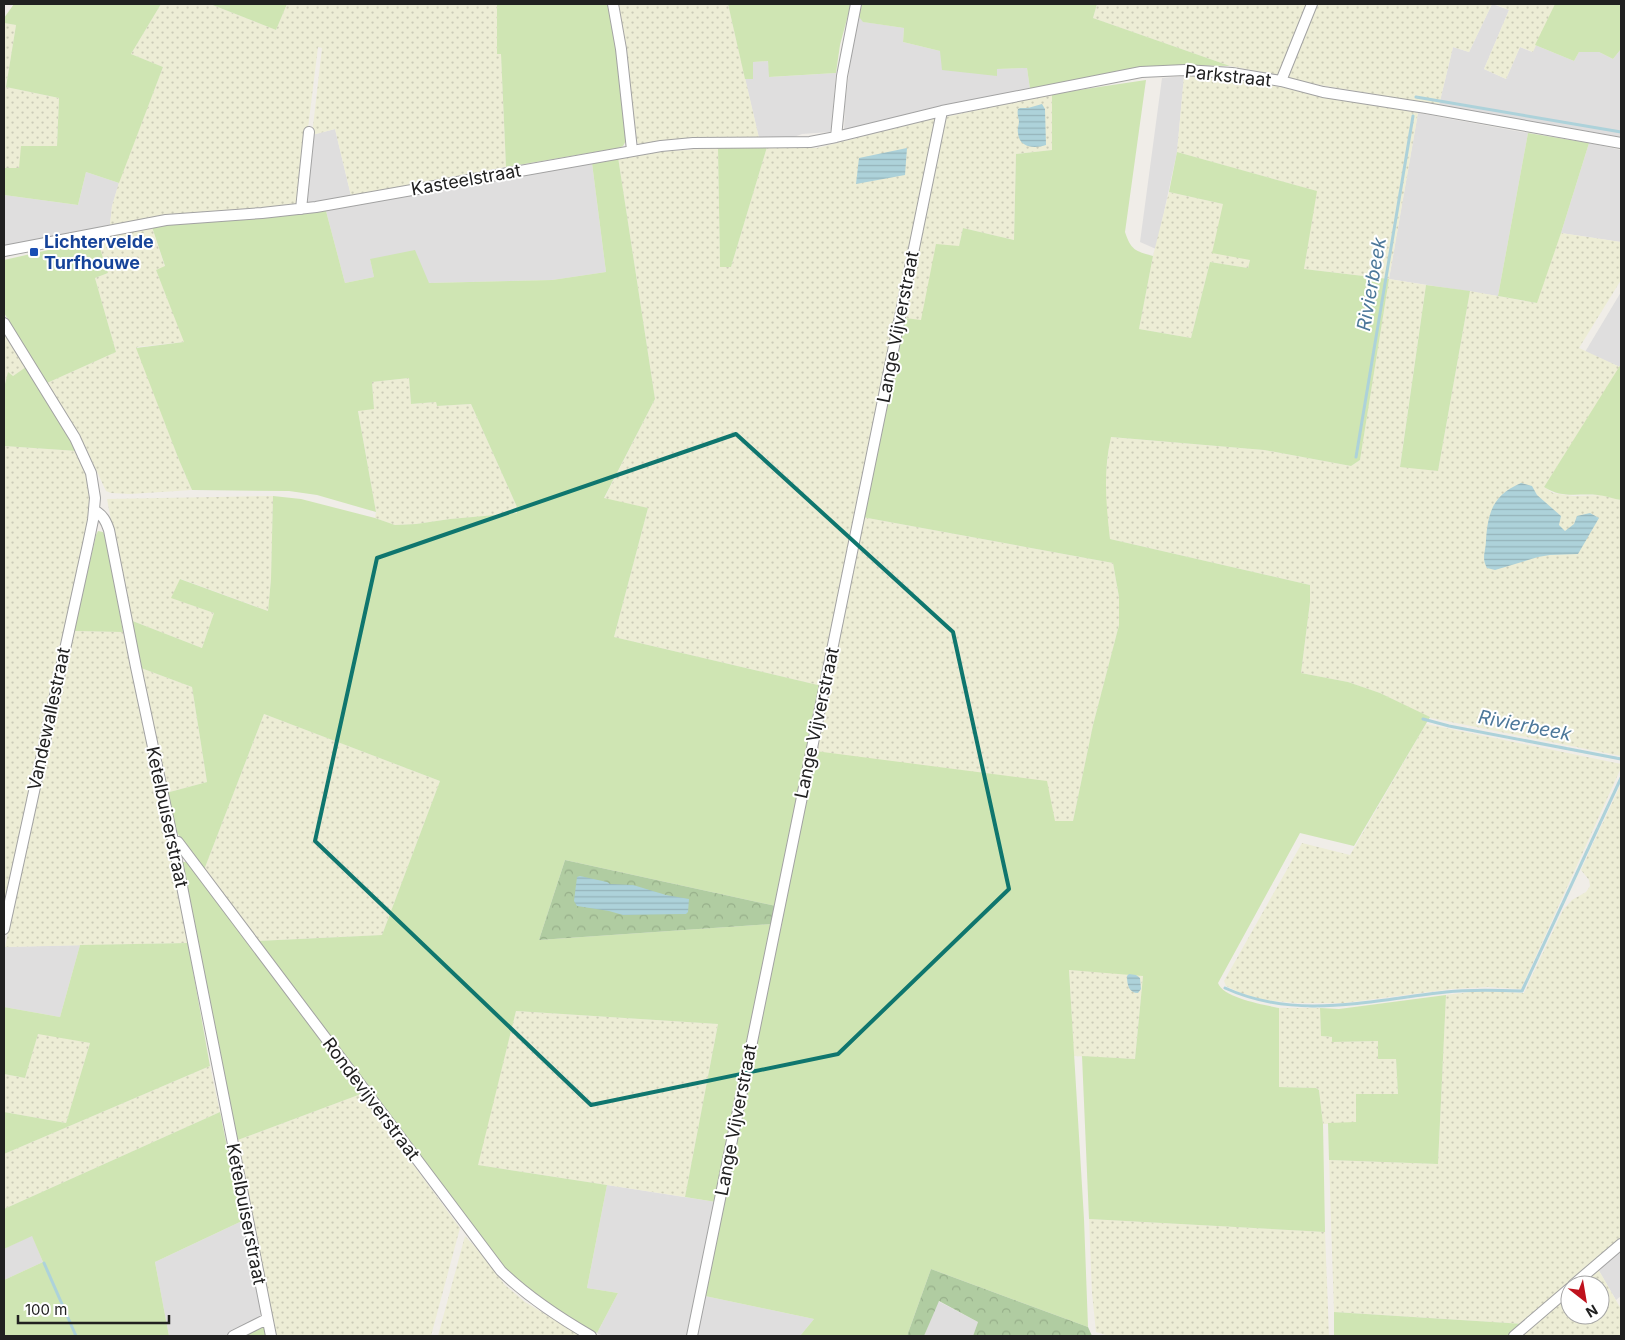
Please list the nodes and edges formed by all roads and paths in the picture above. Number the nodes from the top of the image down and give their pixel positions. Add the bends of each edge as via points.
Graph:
1 (614, 4) edge
2 (856, 4) edge
3 (1312, 4) edge
4 (1281, 81) junction
5 (942, 111) junction
6 (310, 132) dead end
7 (836, 137) junction
8 (1621, 143) edge
9 (632, 150) junction
10 (301, 209) junction
11 (4, 251) edge
12 (4, 323) edge
13 (94, 510) junction
14 (173, 841) junction
15 (4, 929) edge
16 (1621, 1244) edge
17 (1585, 1275) edge
18 (1560, 1297) edge
19 (268, 1320) junction
20 (233, 1336) edge
21 (271, 1336) edge
22 (592, 1336) edge
23 (692, 1336) edge
24 (1514, 1336) edge

1 - 9 street
2 - 7 street via 842,76
3 - 4 street
4 - 5 street, Parkstraat via 1222,72 1141,72
4 - 8 street, Parkstraat via 1323,92
5 - 7 street, Parkstraat
5 - 23 street, Lange Vijverstraat
6 - 10 street
7 - 9 street, Kasteelstraat via 810,142 693,143
9 - 10 street, Kasteelstraat
10 - 11 street, Kasteelstraat via 166,220
12 - 13 street via 75,438 91,473
13 - 14 street, Ketelbuiserstraat via 105,519 110,530
13 - 15 street, Vandewallestraat
14 - 19 street, Ketelbuiserstraat
14 - 22 street, Rondevijverstraat via 178,842 501,1271 536,1302
16 - 17 street
18 - 24 street
19 - 20 street
19 - 21 street, Ketelbuiserstraat

